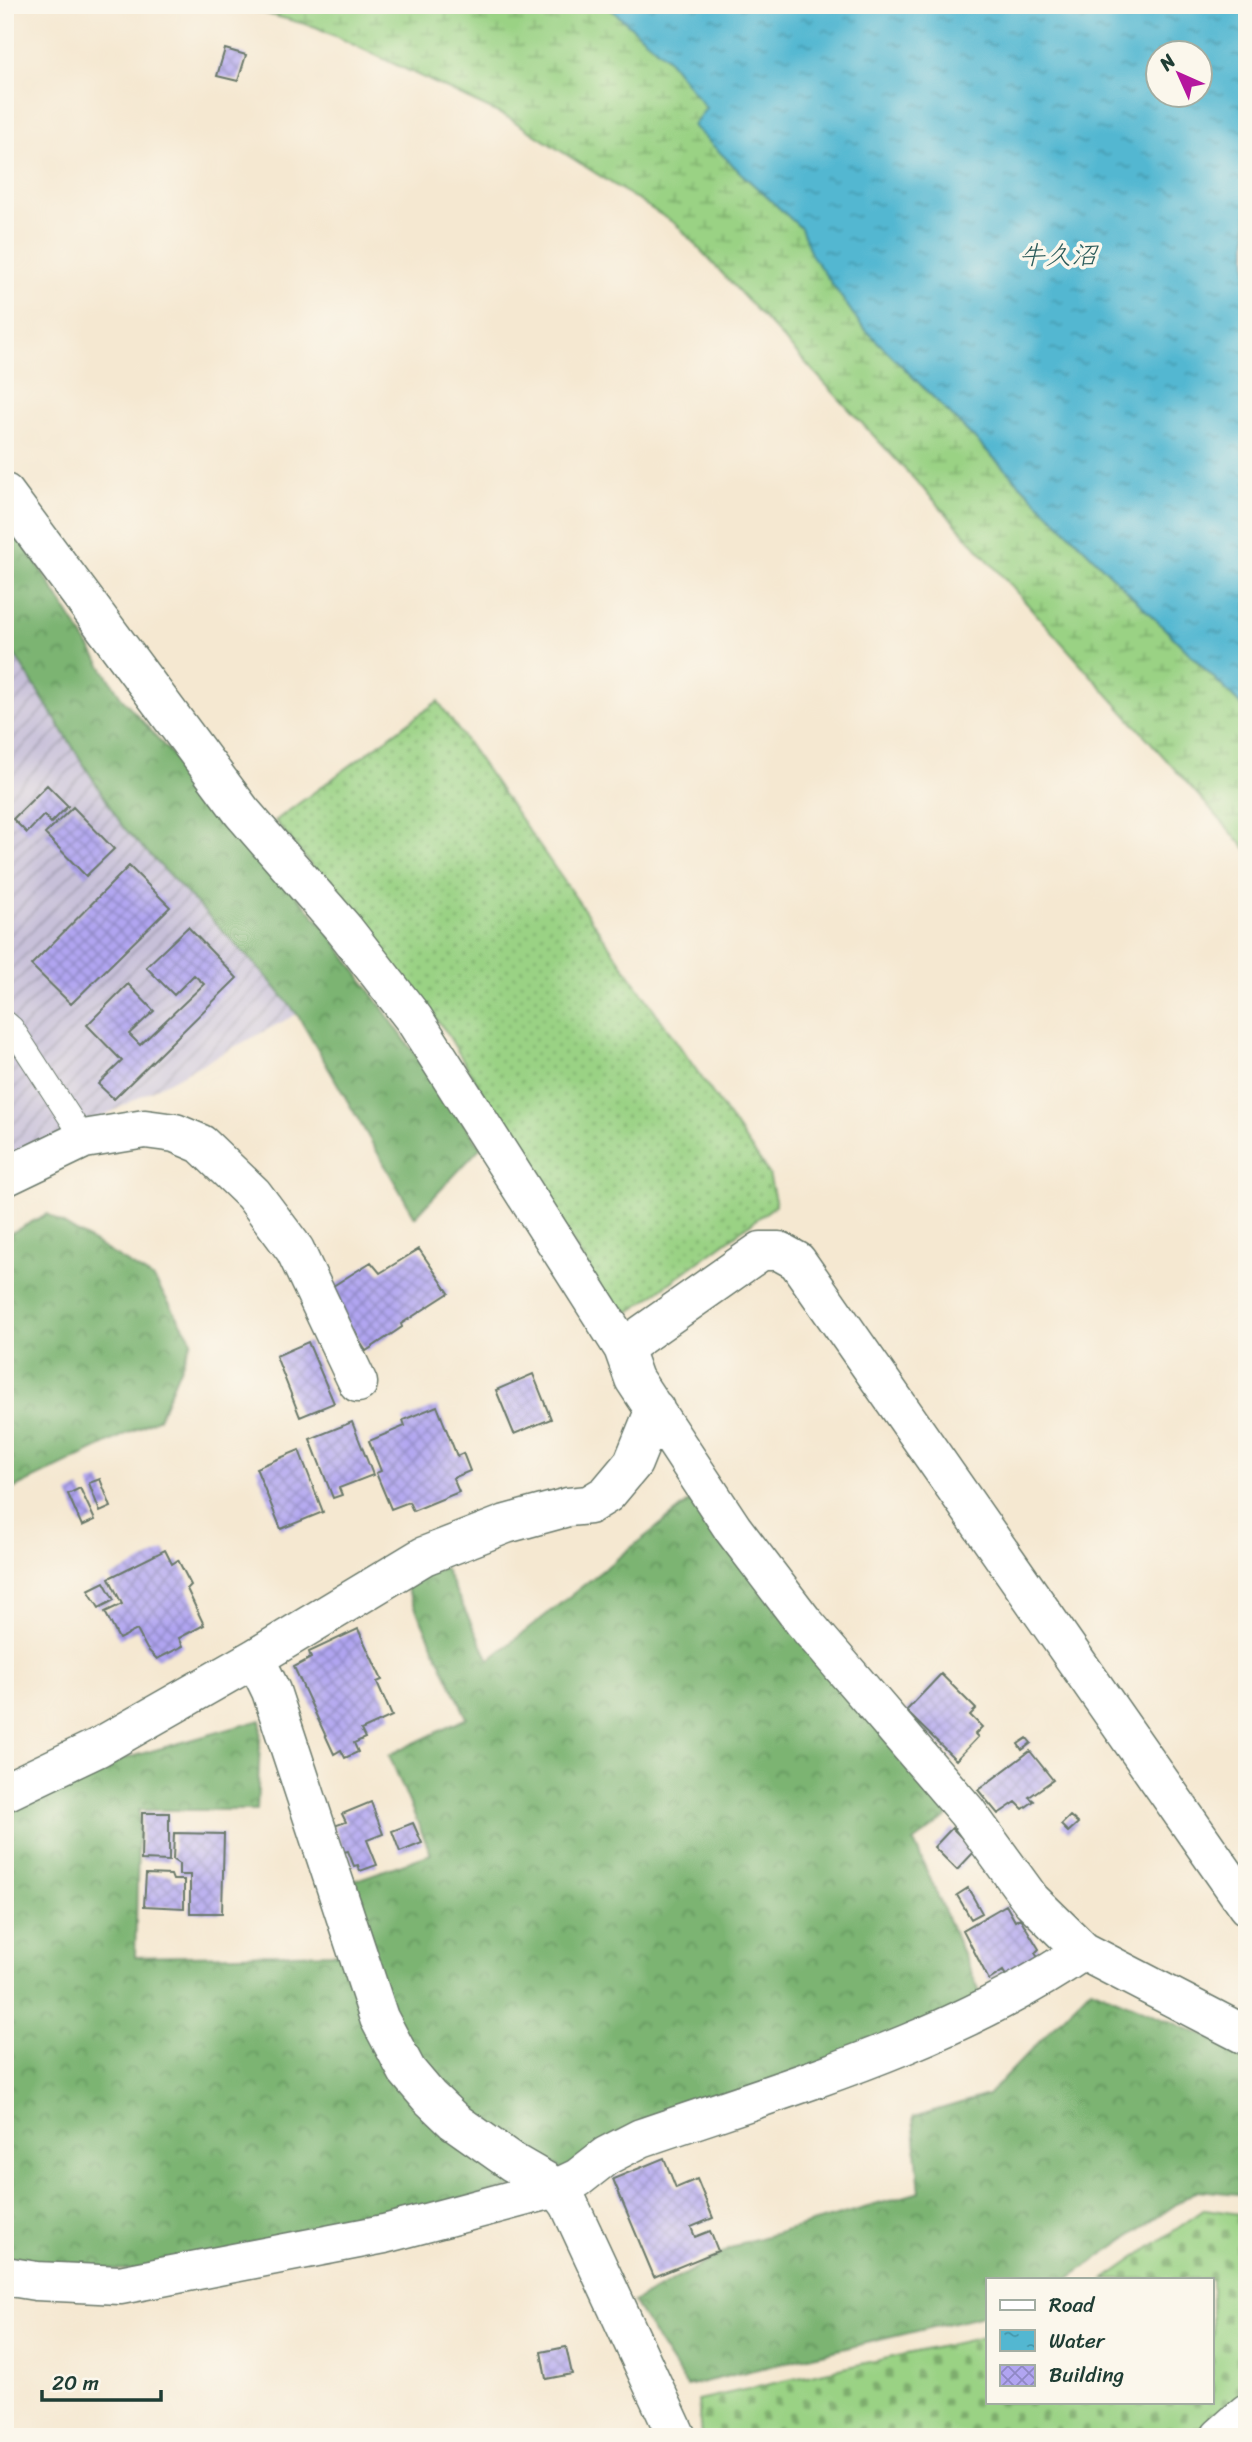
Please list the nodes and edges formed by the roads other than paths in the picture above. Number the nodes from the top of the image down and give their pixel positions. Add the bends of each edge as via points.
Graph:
1 (5, 494) edge
2 (5, 1022) edge
3 (84, 1139) junction
4 (5, 1177) edge
5 (623, 1348) junction
6 (358, 1383) dead end
7 (655, 1409) junction
8 (255, 1658) junction
9 (5, 1792) edge
10 (1247, 1906) edge
11 (1083, 1951) junction
12 (1247, 2036) edge
13 (557, 2188) junction
14 (5, 2276) edge
15 (1247, 2413) edge
16 (677, 2437) edge
17 (1220, 2437) edge

1 - 5 street via 242,812 344,929 414,1019
2 - 3 lane
3 - 4 street
3 - 6 street via 145,1129 201,1143 253,1194 295,1250
5 - 7 street via 634,1379
5 - 10 street via 761,1251 779,1251 797,1261
7 - 8 street via 634,1463 607,1494 589,1505 506,1524 424,1556
7 - 11 street via 733,1530 803,1620 967,1812 1031,1900
8 - 9 street via 99,1747
8 - 13 street via 271,1690 379,2018 407,2071 454,2122
11 - 12 street
11 - 13 street via 985,2010 872,2058 641,2138
13 - 14 street via 384,2234 120,2285
13 - 16 street via 584,2235
15 - 17 street

